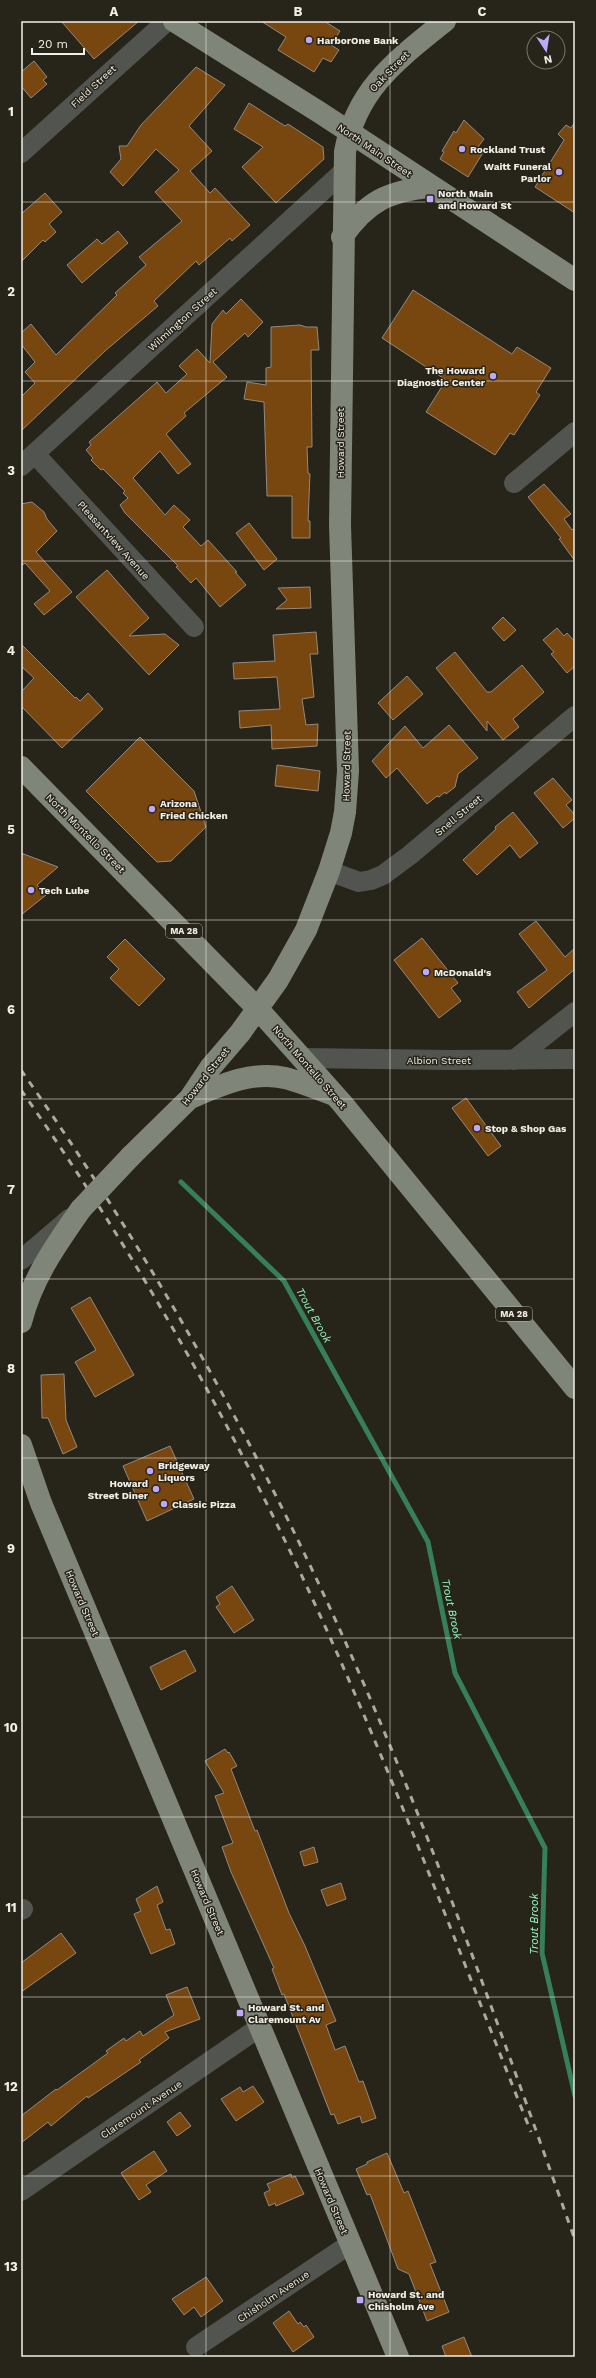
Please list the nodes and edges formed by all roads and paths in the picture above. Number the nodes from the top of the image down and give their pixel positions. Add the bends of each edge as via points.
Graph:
1 (167, 21) edge
2 (174, 21) edge
3 (445, 21) edge
4 (348, 132) junction
5 (21, 153) edge
6 (343, 172) junction
7 (430, 187) junction
8 (342, 237) junction
9 (575, 280) edge
10 (575, 432) edge
11 (28, 460) edge
12 (514, 483) dead end
13 (194, 627) dead end
14 (575, 716) edge
15 (21, 767) edge
16 (329, 871) junction
17 (258, 1009) junction
18 (575, 1012) edge
19 (302, 1058) junction
20 (575, 1059) edge
21 (514, 1060) junction
22 (335, 1095) junction
23 (190, 1098) junction
24 (82, 1209) junction
25 (21, 1260) edge
26 (21, 1322) edge
27 (575, 1388) edge
28 (21, 1445) edge
29 (25, 1474) edge
30 (260, 2027) junction
31 (21, 2191) edge
32 (350, 2244) junction
33 (196, 2348) dead end
34 (398, 2357) edge

1 - 5 street, Field Street
2 - 4 main road, North Main Street
3 - 4 main road, Oak Street via 378,79 360,104
4 - 6 main road, Howard Street
4 - 7 main road, North Main Street
6 - 8 main road, Howard Street
6 - 11 street, Wilmington Street
7 - 8 main road via 404,189 372,204 361,213
7 - 9 main road, North Main Street
8 - 16 main road, Howard Street via 340,526 348,771 345,812
10 - 12 street
11 - 13 street, Pleasantview Avenue
14 - 16 street, Snell Street via 383,875 359,882
15 - 17 main road, North Montello Street / MA 28
16 - 17 main road, Howard Street via 306,930 278,980
17 - 19 main road, North Montello Street / MA 28
17 - 23 main road, Howard Street via 210,1068
18 - 21 street
19 - 21 street, Albion Street
19 - 22 main road, North Montello Street / MA 28
20 - 21 street, Albion Street
22 - 23 main road via 284,1078 255,1076 227,1083
22 - 27 main road, North Montello Street / MA 28
23 - 24 main road, Howard Street, bridge
24 - 25 street
24 - 26 main road, Howard Street via 48,1256 33,1284
28 - 29 main road, Howard Street
29 - 30 main road, Howard Street
30 - 31 street, Claremount Avenue
30 - 32 main road, Howard Street
32 - 33 street, Chisholm Avenue
32 - 34 main road, Howard Street

